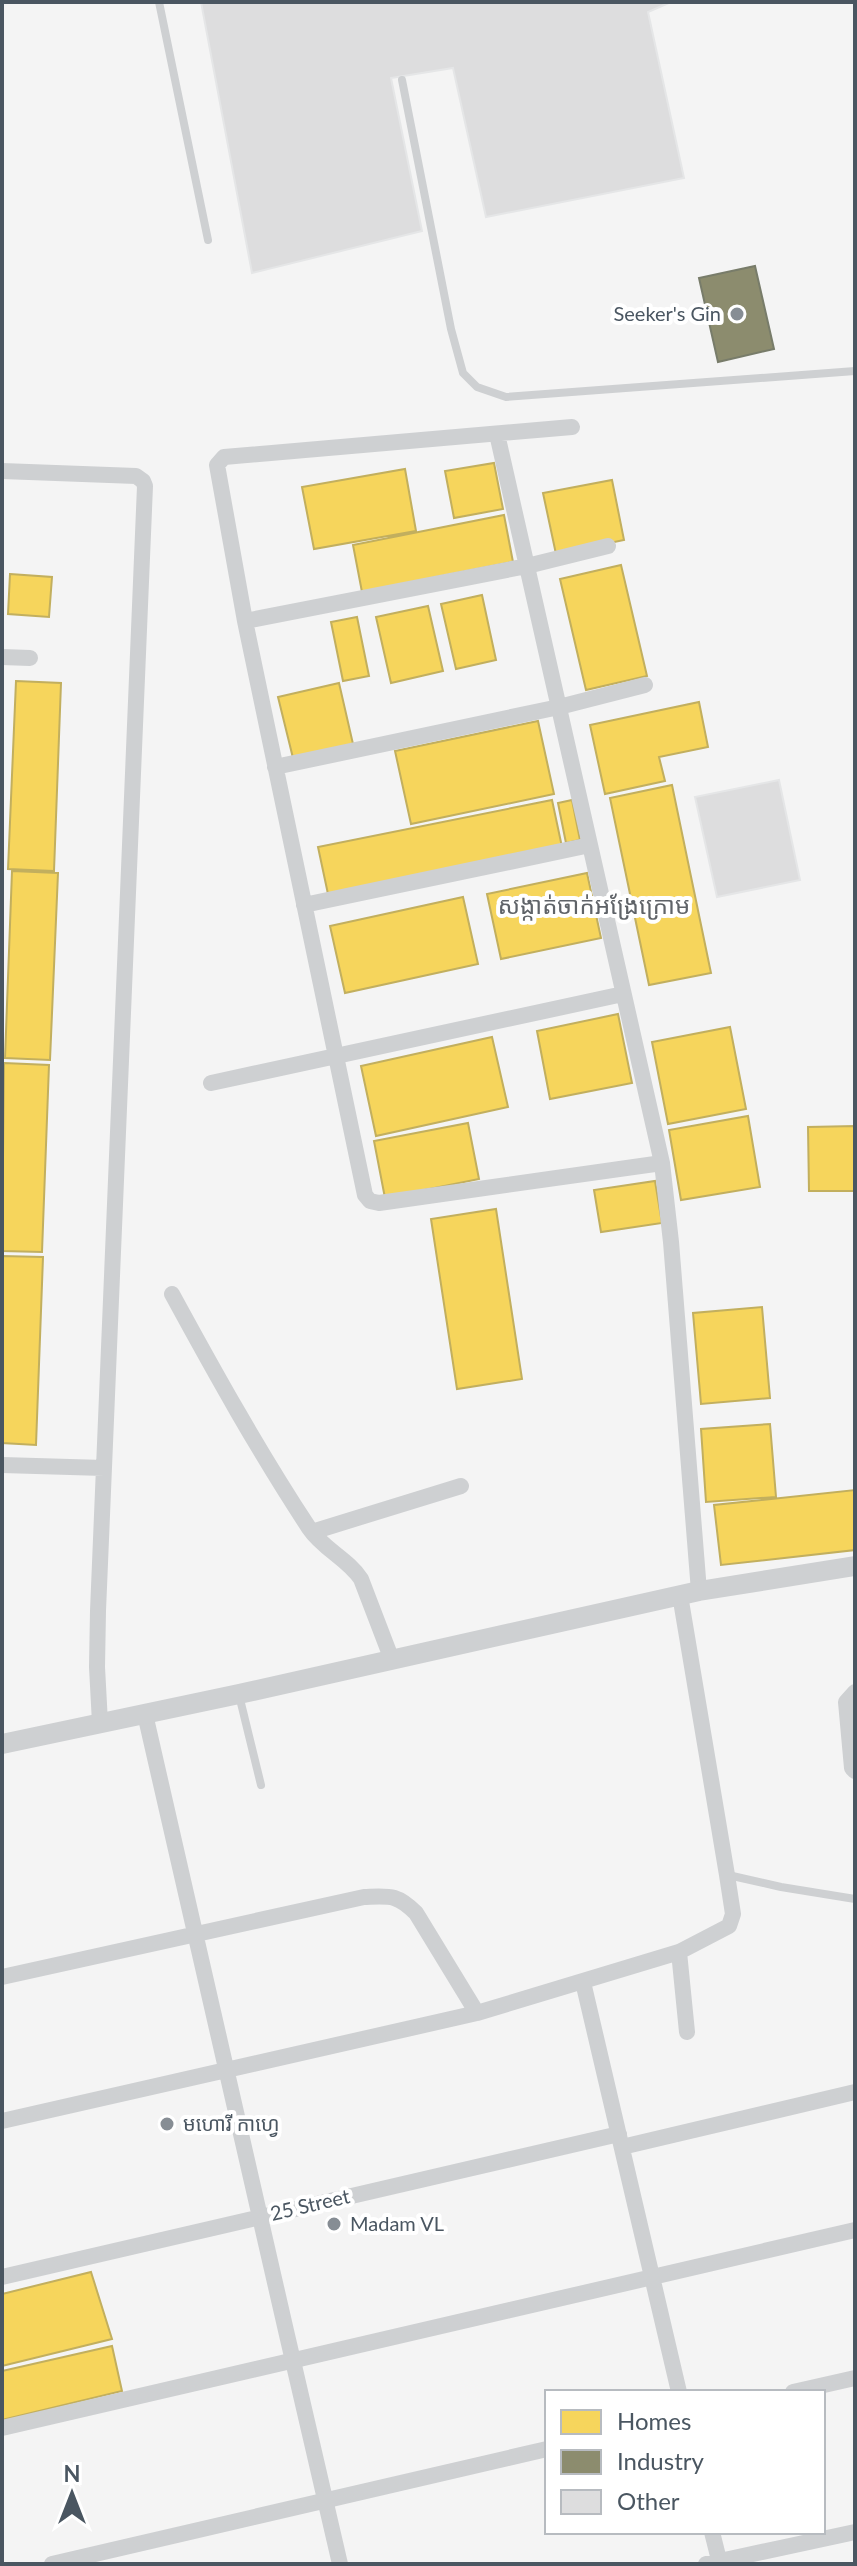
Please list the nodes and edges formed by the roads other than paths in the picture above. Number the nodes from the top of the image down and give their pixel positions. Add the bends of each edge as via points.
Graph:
1 (159, 2) edge
2 (402, 80) dead end
3 (208, 240) dead end
4 (855, 371) edge
5 (572, 427) dead end
6 (497, 434) junction
7 (2, 471) edge
8 (608, 546) dead end
9 (527, 566) junction
10 (245, 621) junction
11 (2, 657) edge
12 (30, 658) dead end
13 (645, 685) dead end
14 (559, 707) junction
15 (275, 767) junction
16 (590, 845) junction
17 (304, 905) junction
18 (623, 994) junction
19 (335, 1057) junction
20 (211, 1083) dead end
21 (662, 1163) junction
22 (172, 1294) dead end
23 (2, 1465) edge
24 (104, 1468) junction
25 (461, 1486) dead end
26 (312, 1532) junction
27 (855, 1566) edge
28 (689, 1593) junction
29 (392, 1660) junction
30 (855, 1692) edge
31 (239, 1694) junction
32 (145, 1714) junction
33 (100, 1723) junction
34 (2, 1744) edge
35 (855, 1771) edge
36 (261, 1785) dead end
37 (727, 1875) junction
38 (855, 1899) edge
39 (195, 1933) junction
40 (679, 1952) junction
41 (2, 1977) edge
42 (583, 1982) junction
43 (477, 2013) junction
44 (687, 2032) dead end
45 (228, 2071) junction
46 (855, 2092) edge
47 (2, 2121) edge
48 (620, 2140) junction
49 (258, 2217) junction
50 (855, 2230) edge
51 (2, 2277) edge
52 (652, 2277) junction
53 (291, 2360) junction
54 (855, 2378) edge
55 (679, 2390) edge
56 (802, 2390) edge
57 (2, 2428) edge
58 (545, 2449) edge
59 (326, 2501) junction
60 (855, 2532) edge
61 (712, 2534) edge
62 (715, 2563) edge
63 (52, 2564) edge
64 (340, 2564) edge

1 - 3 lane
2 - 4 lane via 451,329 463,373 477,387 506,397
5 - 6 street
6 - 9 street
6 - 10 street via 224,457 217,465
7 - 24 street via 136,476 145,486
8 - 9 street
9 - 10 street
9 - 14 street
10 - 15 street
11 - 12 street
13 - 14 street
14 - 15 street
14 - 16 street
15 - 17 street
16 - 17 street
16 - 18 street
17 - 19 street
18 - 19 street
18 - 21 street
19 - 20 street
19 - 21 street via 370,1201
21 - 28 street via 671,1242
22 - 26 street
23 - 24 street
24 - 33 street via 97,1654
25 - 26 street
26 - 29 street via 361,1579
27 - 28 street
28 - 29 street
28 - 37 street
29 - 31 street
30 - 35 street via 846,1702
31 - 32 street
31 - 36 lane
32 - 33 street
32 - 39 street
33 - 34 street
37 - 38 lane
37 - 40 street via 733,1914 729,1926
39 - 41 street
39 - 43 street via 364,1897 393,1896 416,1913
39 - 45 street
40 - 42 street
40 - 44 street
42 - 43 street
42 - 48 street
43 - 45 street
45 - 47 street
45 - 49 street
46 - 48 street, 25 Street
48 - 49 street, 25 Street
48 - 52 street
49 - 51 street, 25 Street
49 - 53 street
50 - 52 street
52 - 53 street
52 - 55 street
53 - 57 street
53 - 59 street
54 - 56 street
58 - 59 street
59 - 63 street
59 - 64 street
60 - 62 street
61 - 62 street

